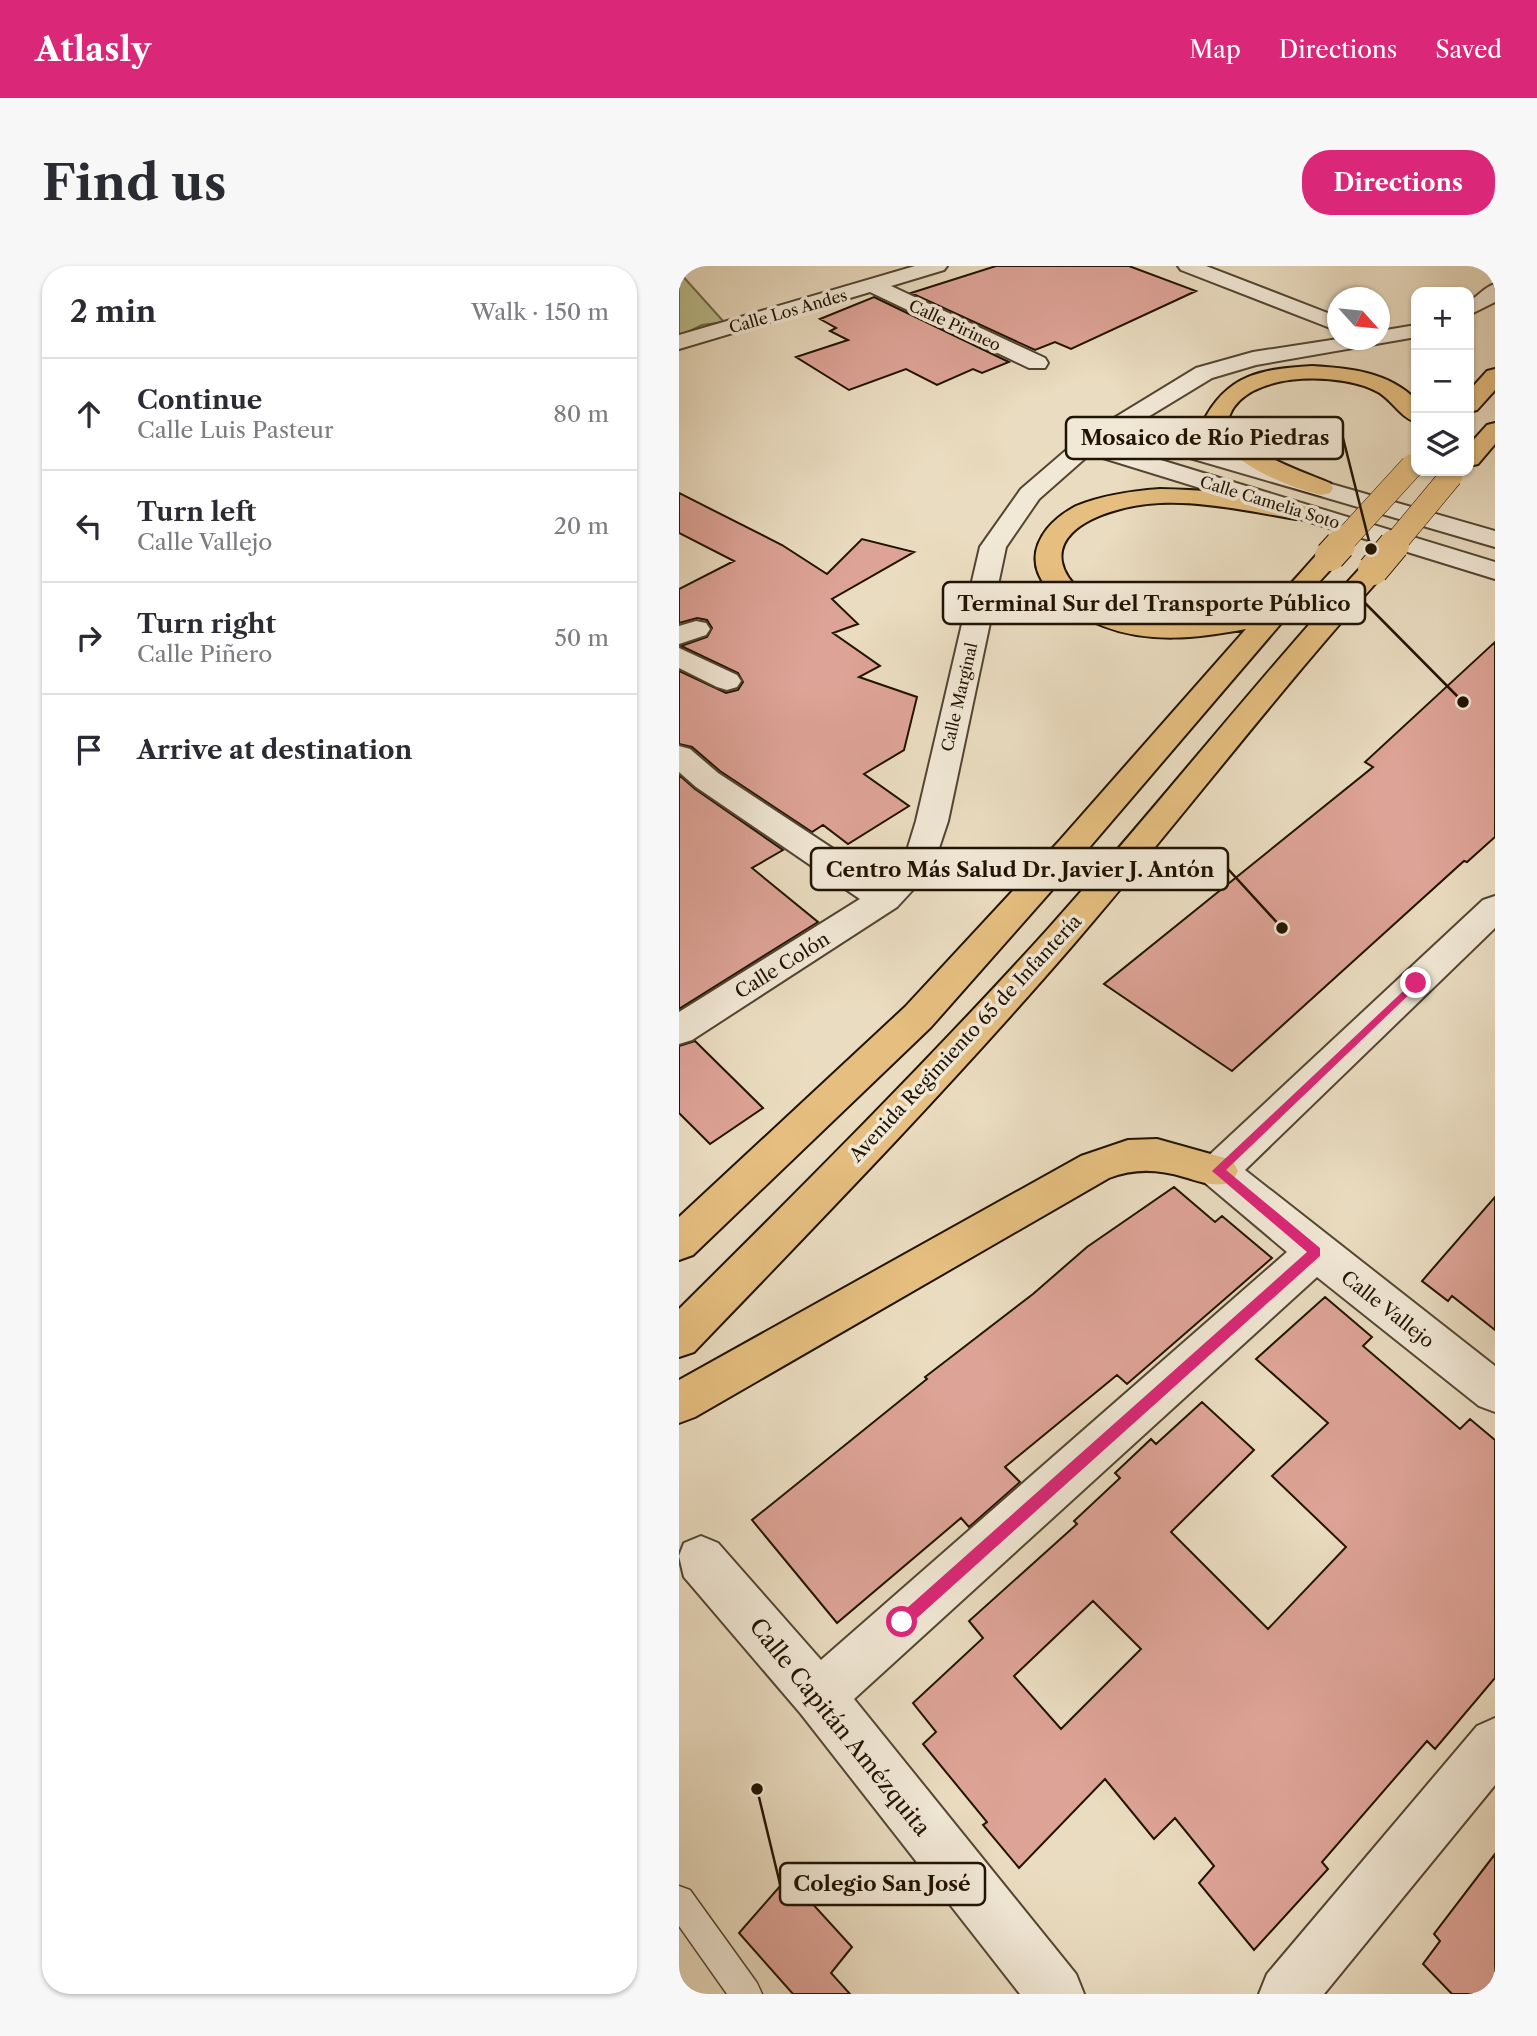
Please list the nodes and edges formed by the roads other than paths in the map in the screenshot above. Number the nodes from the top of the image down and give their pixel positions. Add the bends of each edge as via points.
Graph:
1 (937, 266) edge
2 (1188, 266) edge
3 (874, 286) junction
4 (1495, 290) edge
5 (1474, 307) edge
6 (1327, 321) edge
7 (1411, 332) edge
8 (1390, 335) edge
9 (679, 342) edge
10 (1327, 347) edge
11 (1037, 363) dead end
12 (1495, 376) edge
13 (1474, 399) edge
14 (1414, 413) edge
15 (1113, 428) junction
16 (1495, 430) edge
17 (1139, 435) dead end
18 (1086, 445) junction
19 (1178, 447) dead end
20 (1474, 453) edge
21 (1411, 467) edge
22 (1453, 476) edge
23 (1321, 488) junction
24 (1296, 511) junction
25 (1495, 539) edge
26 (1495, 571) edge
27 (1273, 615) junction
28 (679, 657) edge
29 (727, 681) dead end
30 (679, 756) edge
31 (707, 780) junction
32 (679, 796) edge
33 (885, 899) junction
34 (1495, 908) edge
35 (679, 1030) edge
36 (1218, 1171) junction
37 (679, 1243) edge
38 (1316, 1252) junction
39 (679, 1338) edge
40 (1495, 1392) edge
41 (679, 1403) edge
42 (701, 1560) dead end
43 (819, 1696) junction
44 (1495, 1744) edge
45 (679, 1901) edge
46 (745, 1994) edge
47 (1056, 1994) edge
48 (1287, 1994) edge

1 - 3 street, Calle Los Andes
2 - 6 street
3 - 9 street, Calle Los Andes
3 - 11 street, Calle Pirineo
4 - 5 street
7 - 8 street
10 - 15 street, Calle Marginal via 1204,373
12 - 13 highway
14 - 23 highway via 1397,393 1378,383 1323,374 1266,378 1238,389 1222,403 1215,422 1226,439 1259,461
15 - 17 street
15 - 18 street, Calle Marginal
16 - 20 highway, Avenida Regimiento 65 de Infantería
18 - 24 street, Calle Camelia Soto
18 - 33 street, Calle Marginal via 1030,494 993,547 920,862
19 - 23 street, Calle Camelia Soto
21 - 27 highway, bridge
22 - 39 highway, Avenida Regimiento 65 de Infantería, bridge via 1317,630 1109,880 933,1077
23 - 25 street, Calle Camelia Soto
24 - 26 street, Calle Camelia Soto
24 - 27 highway via 1192,499 1132,499 1079,516 1050,542 1051,575 1058,587 1115,621 1166,630
27 - 37 highway via 918,1017
28 - 29 street
30 - 31 street
31 - 32 street
31 - 33 street
33 - 35 street, Calle Colón
34 - 36 street
36 - 38 street, Calle Vallejo
36 - 41 highway via 1159,1153 1119,1156
38 - 40 street, Calle Vallejo
38 - 43 street
42 - 43 street, Calle Capitán Amézquita
43 - 47 street, Calle Capitán Amézquita
44 - 48 street
45 - 46 lane

